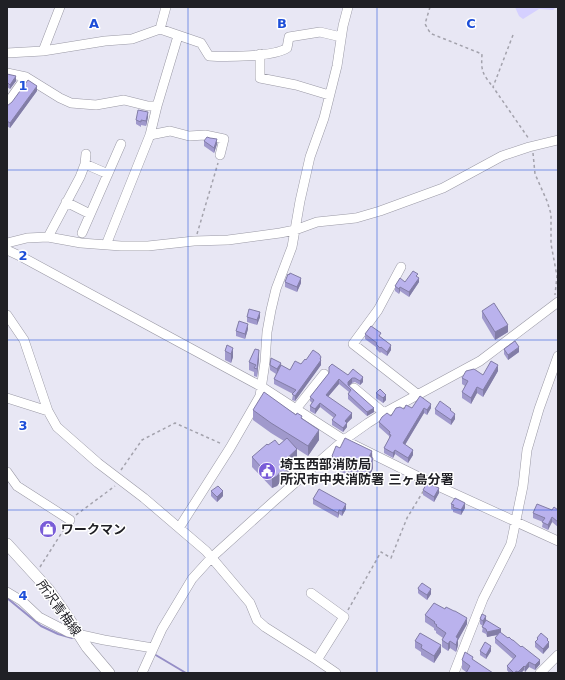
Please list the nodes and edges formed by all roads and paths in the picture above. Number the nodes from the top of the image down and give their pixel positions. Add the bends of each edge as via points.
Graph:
1 (60, 7) edge
2 (166, 7) edge
3 (348, 7) edge
4 (430, 7) edge
5 (160, 29) junction
6 (512, 34) dead end
7 (178, 36) junction
8 (341, 37) junction
9 (42, 51) junction
10 (7, 53) edge
11 (260, 54) junction
12 (7, 73) edge
13 (26, 77) junction
14 (493, 87) junction
15 (329, 95) junction
16 (7, 104) edge
17 (157, 106) junction
18 (150, 135) junction
19 (558, 140) edge
20 (121, 144) dead end
21 (533, 146) junction
22 (220, 155) joint
23 (108, 174) junction
24 (66, 202) junction
25 (90, 214) junction
26 (295, 230) junction
27 (82, 233) dead end
28 (48, 237) junction
29 (194, 241) junction
30 (7, 243) edge
31 (106, 245) junction
32 (7, 250) edge
33 (401, 267) dead end
34 (556, 304) edge
35 (7, 315) edge
36 (558, 356) edge
37 (324, 374) dead end
38 (262, 386) junction
39 (354, 388) edge
40 (417, 394) junction
41 (7, 398) edge
42 (296, 409) junction
43 (48, 411) junction
44 (384, 413) junction
45 (344, 440) junction
46 (230, 448) junction
47 (7, 472) edge
48 (116, 477) junction
49 (429, 482) junction
50 (70, 520) dead end
51 (517, 521) junction
52 (179, 528) junction
53 (558, 541) edge
54 (7, 544) edge
55 (211, 558) junction
56 (7, 592) edge
57 (311, 593) dead end
58 (344, 617) junction
59 (78, 633) junction
60 (151, 652) junction
61 (558, 655) edge
62 (317, 660) junction
63 (109, 673) edge
64 (142, 673) edge
65 (336, 673) edge
66 (454, 673) edge
67 (540, 673) edge

1 - 9 street
2 - 5 street
3 - 8 street
4 - 14 path via 425,24 429,31 482,54 483,74
5 - 7 street
5 - 9 street via 132,39
6 - 14 path
7 - 11 street via 201,43 209,56
7 - 17 street
8 - 11 street via 320,32 289,37 287,48 282,52
8 - 15 street
9 - 10 street
11 - 15 street via 260,78
12 - 13 street
13 - 16 street
13 - 17 street via 71,103 96,105 124,100
14 - 21 path
15 - 26 street via 310,157
17 - 18 street
18 - 22 street via 170,131 190,136 205,135 224,139
18 - 31 street
19 - 21 street
20 - 23 street
21 - 26 street via 502,156 425,196 356,218 317,222
21 - 34 path via 535,174 550,214 551,244 557,276
22 - 29 path
23 - 24 street via 86,159
23 - 25 street
24 - 25 street
24 - 28 street
25 - 27 street
26 - 29 street via 228,240
26 - 38 street via 292,247 271,310
28 - 30 street via 27,238
28 - 31 street
29 - 31 street via 148,246
32 - 38 street
33 - 40 street via 378,310 353,344
34 - 40 street via 480,361
35 - 43 street via 24,340
36 - 51 street via 527,450 524,486
37 - 42 street
38 - 42 street
38 - 46 street via 260,396
39 - 44 street
40 - 44 street
41 - 43 street
42 - 45 street
43 - 48 street via 54,423 65,435
44 - 45 street
45 - 49 street
45 - 55 street
46 - 48 path via 175,423 142,440
46 - 52 street
47 - 50 street via 17,486
48 - 52 street
49 - 51 street
49 - 58 path via 407,518 391,558 381,552
51 - 53 street
51 - 66 street via 511,544 483,599
52 - 55 street
54 - 59 main road, 所沢青梅線 via 48,589
55 - 60 street via 189,585
55 - 62 street via 250,603 257,620
56 - 59 street via 22,601 39,617 68,632
57 - 58 street
58 - 62 street
59 - 60 street
59 - 63 main road, 所沢青梅線
60 - 64 street
61 - 67 street
62 - 65 street

